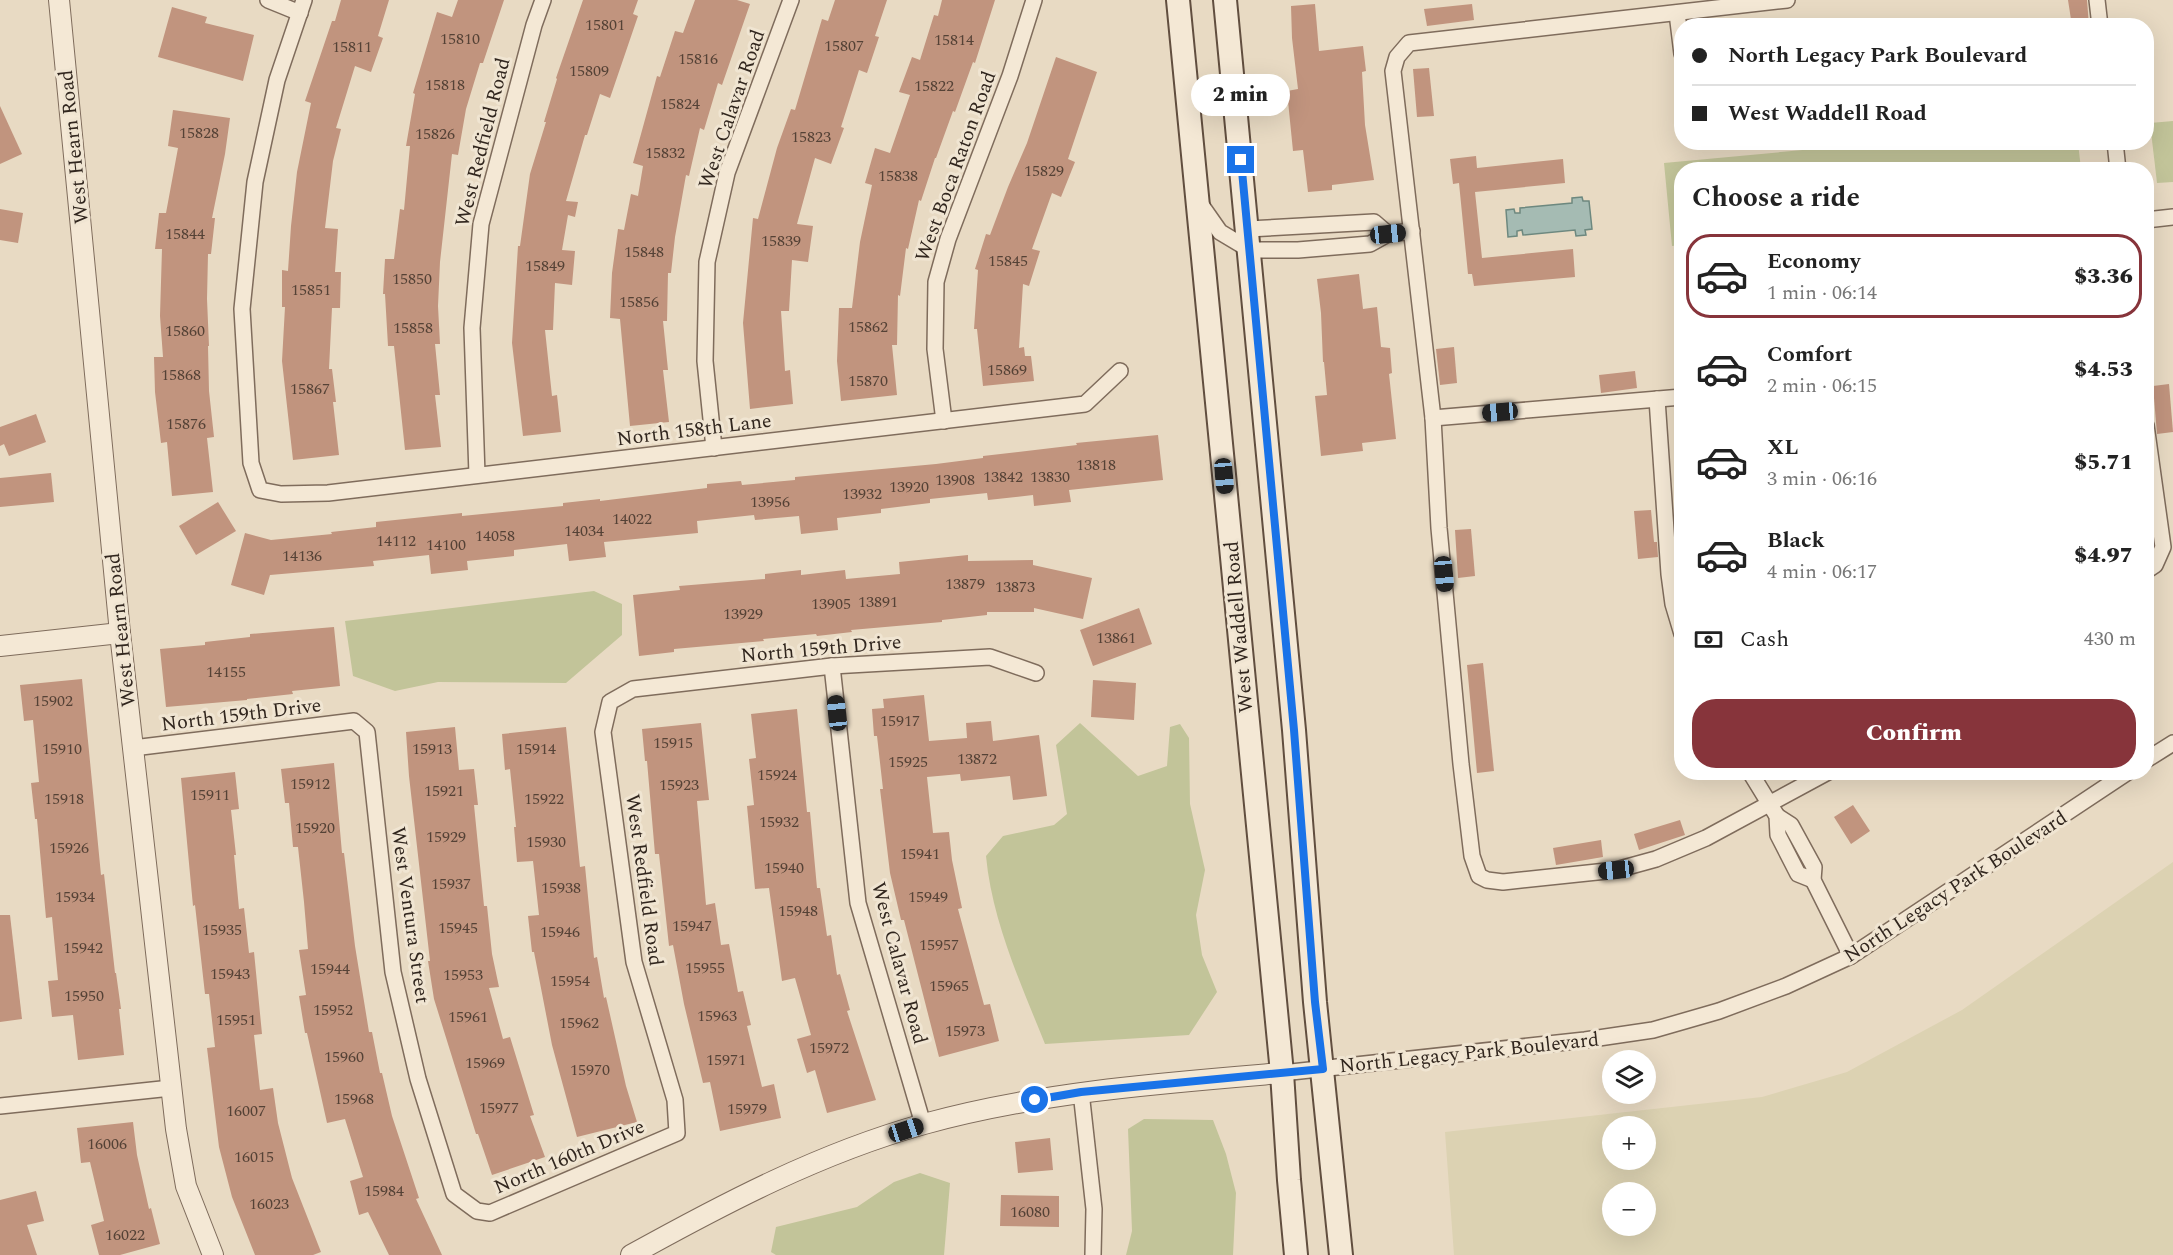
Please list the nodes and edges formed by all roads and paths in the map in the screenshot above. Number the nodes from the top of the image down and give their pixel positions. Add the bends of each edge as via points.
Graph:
1 (59, 0) edge
2 (268, 0) edge
3 (543, 0) edge
4 (791, 0) edge
5 (1034, 0) edge
6 (1178, 0) edge
7 (1225, 0) edge
8 (1787, 0) edge
9 (2097, 0) edge
10 (302, 7) edge
11 (1677, 13) junction
12 (1678, 18) edge
13 (2099, 18) edge
14 (1198, 201) junction
15 (2173, 217) edge
16 (2154, 219) edge
17 (1412, 231) junction
18 (1388, 234) junction
19 (1249, 240) junction
20 (1120, 371) dead end
21 (1674, 398) edge
22 (1657, 399) junction
23 (1433, 418) junction
24 (944, 421) junction
25 (714, 448) junction
26 (477, 475) junction
27 (2154, 482) edge
28 (2154, 566) edge
29 (1674, 607) edge
30 (120, 633) junction
31 (0, 646) edge
32 (832, 666) junction
33 (1036, 673) dead end
34 (610, 702) joint
35 (354, 720) joint
36 (2173, 742) edge
37 (133, 748) junction
38 (2154, 755) edge
39 (1755, 780) edge
40 (1816, 780) edge
41 (2116, 780) edge
42 (1774, 809) junction
43 (1800, 843) junction
44 (1786, 850) junction
45 (1812, 880) junction
46 (1851, 956) junction
47 (1323, 1069) junction
48 (1282, 1073) junction
49 (171, 1088) junction
50 (1081, 1092) junction
51 (0, 1106) edge
52 (923, 1124) junction
53 (677, 1133) joint
54 (477, 1211) joint
55 (213, 1255) edge
56 (631, 1255) edge
57 (1093, 1255) edge
58 (1296, 1255) edge
59 (1341, 1255) edge

1 - 30 street, West Hearn Road
2 - 10 street
3 - 26 street, West Redfield Road via 481,224 472,328
4 - 25 street, West Calavar Road via 727,173 707,262 705,361
5 - 24 street, West Boca Raton Road via 936,282 935,349
6 - 14 main road, West Waddell Road
7 - 19 main road
8 - 11 street
9 - 13 street
10 - 26 street, North 158th Lane via 277,80 255,182 243,309 251,463 260,490 281,494 328,493
11 - 12 street
11 - 17 street via 1409,44 1403,48 1393,71
14 - 19 street via 1220,232
14 - 48 main road, West Waddell Road
15 - 16 street
17 - 18 street
17 - 23 street
18 - 19 street via 1370,244 1298,250
18 - 19 street via 1374,222
19 - 47 main road
20 - 24 street, North 158th Lane via 1085,404
21 - 22 street
22 - 23 street
22 - 29 street
23 - 42 street via 1461,764 1472,856 1479,876 1503,882 1616,870 1656,859
24 - 25 street, North 158th Lane
25 - 26 street, North 158th Lane
27 - 28 street via 2163,547
30 - 31 street
30 - 37 street, West Hearn Road
32 - 33 street, North 159th Drive via 990,657
32 - 34 street, North 159th Drive via 633,689
32 - 52 street, West Calavar Road via 858,903
34 - 53 street, West Redfield Road via 603,732 634,962 675,1100
35 - 37 street, North 159th Drive
35 - 54 street, West Ventura Street via 366,732 393,972 418,1079 454,1194
36 - 38 street
37 - 49 street, West Hearn Road
39 - 42 street
40 - 42 street
41 - 46 street, North Legacy Park Boulevard
42 - 43 street via 1791,825
42 - 44 street via 1778,835
43 - 44 street
43 - 45 street via 1814,867
44 - 45 street via 1798,874
45 - 46 street
46 - 47 street, North Legacy Park Boulevard via 1728,1008 1653,1030
47 - 48 street, North Legacy Park Boulevard
47 - 59 main road
48 - 50 street, North Legacy Park Boulevard
48 - 58 main road, West Waddell Road
49 - 51 street
49 - 55 street, West Hearn Road via 186,1186
50 - 52 street, North Legacy Park Boulevard
50 - 57 street via 1094,1209
52 - 56 street, North Legacy Park Boulevard via 799,1168
53 - 54 street, North 160th Drive via 490,1213

